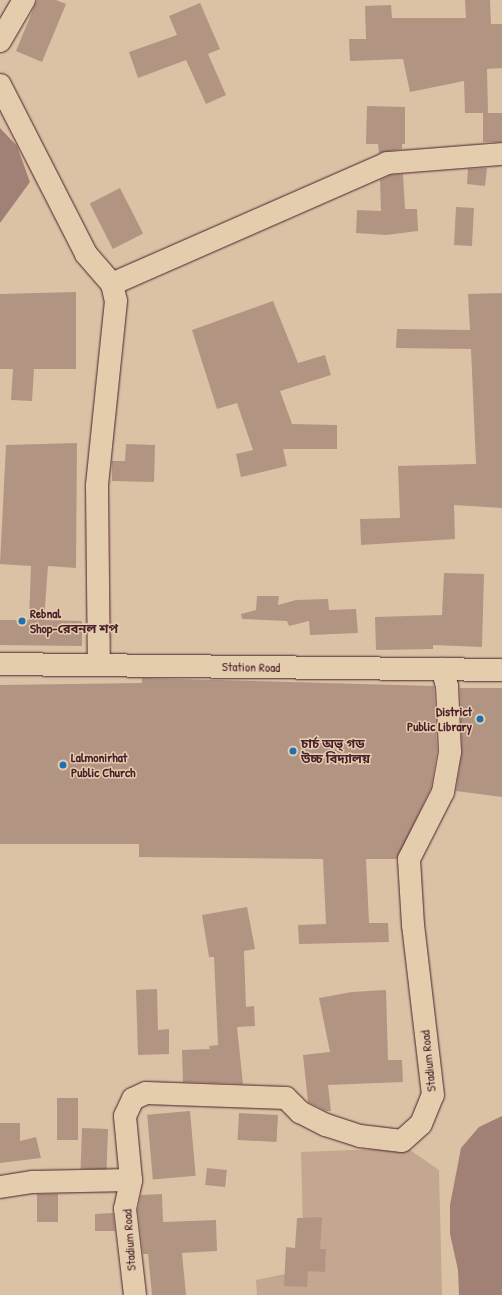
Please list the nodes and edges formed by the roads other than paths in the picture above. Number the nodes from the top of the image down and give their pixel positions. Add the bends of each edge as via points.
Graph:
1 (24, 0) edge
2 (0, 40) edge
3 (0, 85) edge
4 (502, 154) edge
5 (112, 284) junction
6 (0, 664) edge
7 (99, 665) junction
8 (442, 669) junction
9 (502, 670) edge
10 (131, 1180) junction
11 (0, 1187) edge
12 (135, 1295) edge

1 - 2 street
3 - 5 street via 86,254
4 - 5 street via 387,163
5 - 7 street via 116,301 98,486
6 - 7 street, Station Road
7 - 8 street, Station Road
8 - 9 street, Station Road
8 - 10 street, Stadium Road via 447,686 450,752 443,792 409,859 413,925 433,1095 421,1124 402,1141 367,1137 326,1125 300,1112 286,1098 146,1093 133,1099 125,1116
10 - 11 street via 34,1182
10 - 12 street, Stadium Road via 125,1209

